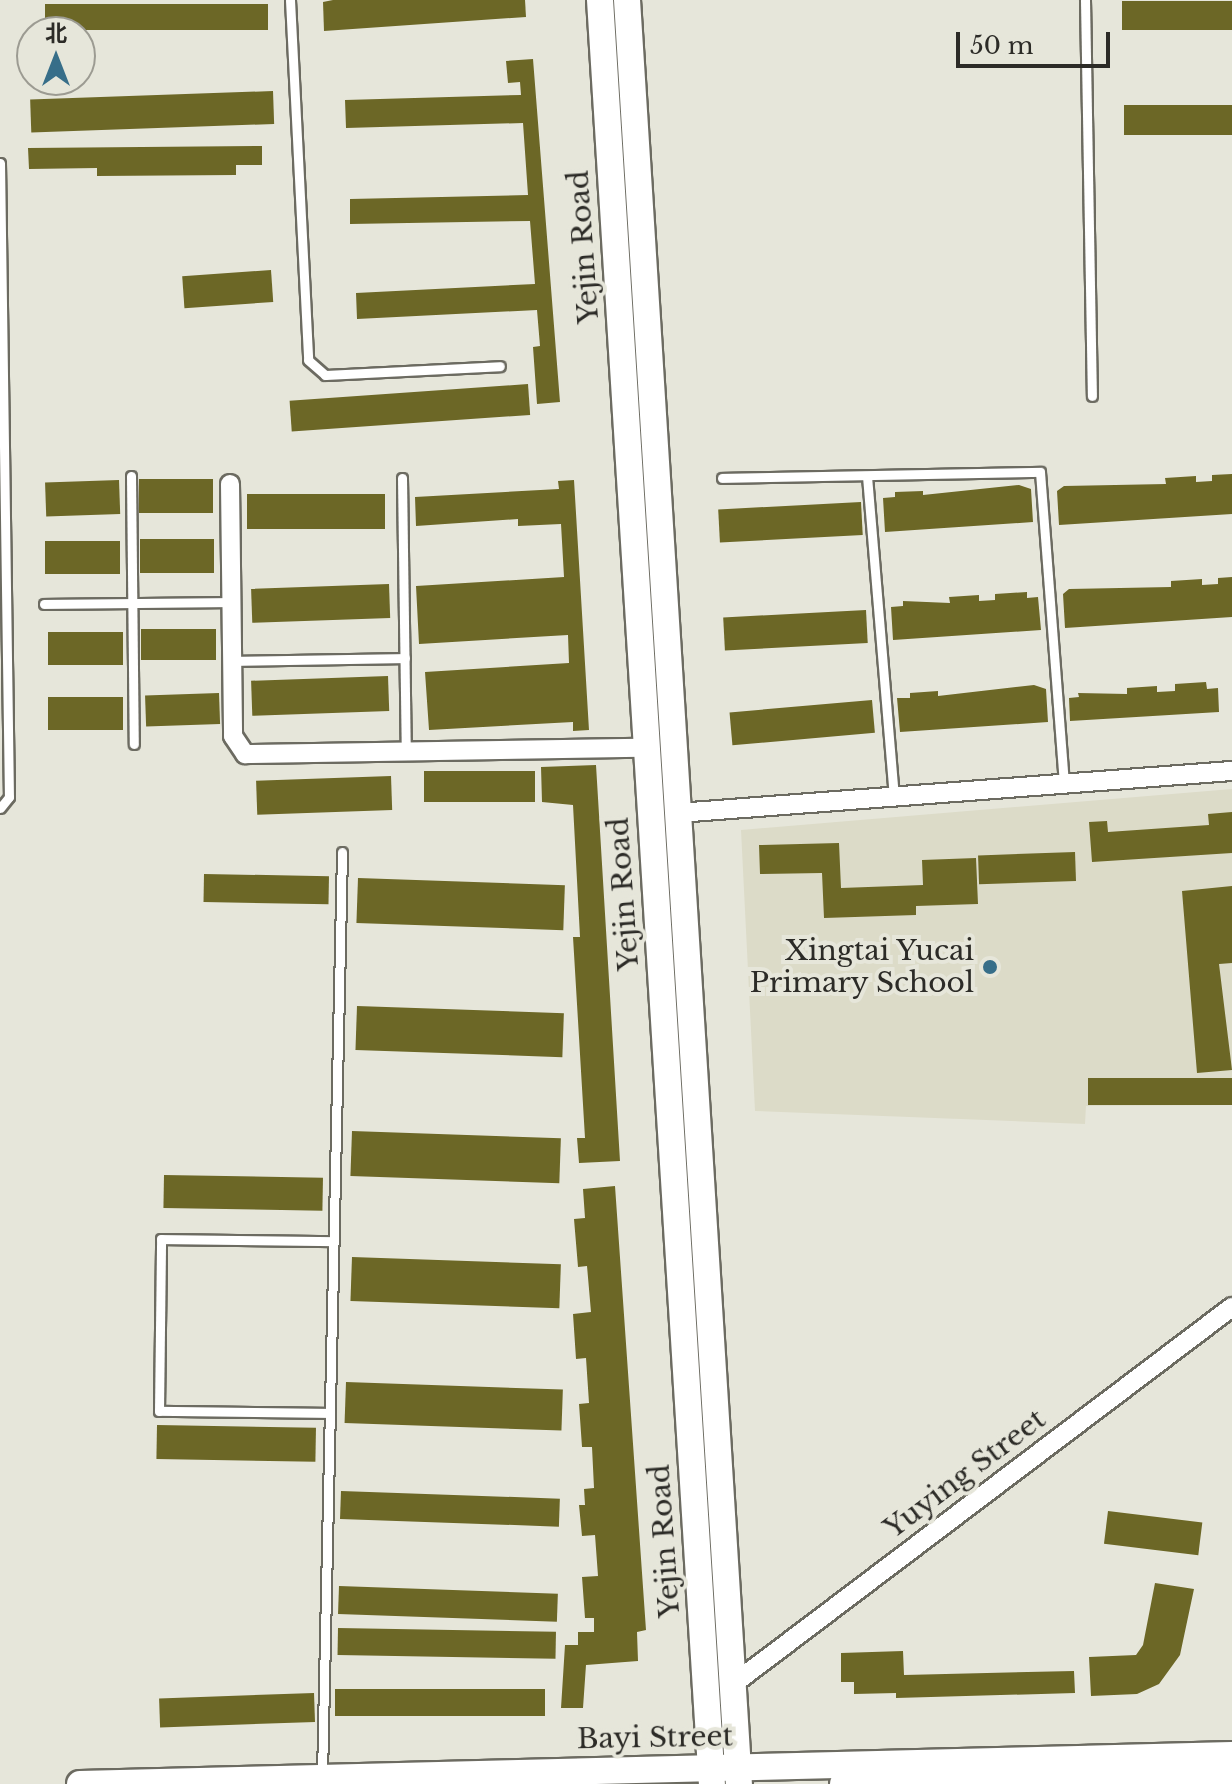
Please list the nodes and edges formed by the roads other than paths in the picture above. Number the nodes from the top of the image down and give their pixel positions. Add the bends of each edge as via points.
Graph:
1 (290, 0) edge
2 (600, 0) edge
3 (627, 0) edge
4 (1085, 0) edge
5 (0, 163) edge
6 (500, 366) dead end
7 (1092, 396) dead end
8 (131, 476) dead end
9 (867, 476) junction
10 (402, 478) dead end
11 (722, 478) dead end
12 (230, 484) dead end
13 (232, 602) junction
14 (132, 603) junction
15 (44, 604) dead end
16 (405, 658) junction
17 (232, 661) junction
18 (134, 744) dead end
19 (647, 748) junction
20 (406, 753) junction
21 (1232, 771) edge
22 (1064, 783) junction
23 (894, 796) junction
24 (0, 808) edge
25 (678, 813) junction
26 (342, 852) dead end
27 (334, 1241) junction
28 (1232, 1307) edge
29 (330, 1413) junction
30 (732, 1685) junction
31 (1232, 1755) edge
32 (1232, 1774) edge
33 (712, 1776) edge
34 (738, 1776) edge
35 (322, 1778) junction
36 (80, 1784) edge
37 (843, 1784) edge

1 - 6 lane via 308,360 325,375
2 - 19 street, Yejin Road
3 - 25 street, Yejin Road
4 - 7 lane
5 - 24 lane via 9,797
8 - 14 lane
9 - 11 lane
9 - 22 lane via 1040,472
9 - 23 lane
10 - 16 lane
12 - 13 street
13 - 14 lane
13 - 17 street
14 - 15 lane
14 - 18 lane
16 - 17 lane
16 - 20 lane
17 - 20 street via 233,736 245,754
19 - 20 street
19 - 33 street, Yejin Road
21 - 22 street
22 - 23 street
23 - 25 street
25 - 30 street, Yejin Road
26 - 27 lane
27 - 29 lane
27 - 29 lane via 161,1239 159,1411
28 - 30 street, Yuying Street
29 - 35 lane
30 - 34 street, Yejin Road
31 - 34 street, Bayi Street
32 - 37 street
33 - 34 street, Bayi Street
33 - 35 street, Bayi Street
35 - 36 street, Bayi Street

